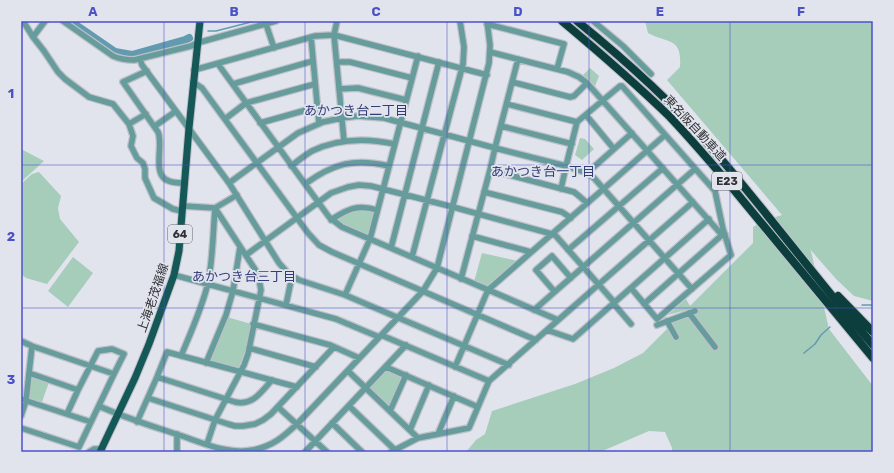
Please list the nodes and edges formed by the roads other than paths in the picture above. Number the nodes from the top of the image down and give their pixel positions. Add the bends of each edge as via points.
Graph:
1 (23, 21) edge
2 (45, 21) edge
3 (63, 21) edge
4 (200, 21) edge
5 (276, 21) edge
6 (337, 21) edge
7 (460, 21) edge
8 (562, 21) edge
9 (577, 21) edge
10 (593, 21) edge
11 (487, 22) edge
12 (266, 24) junction
13 (334, 35) junction
14 (33, 37) junction
15 (311, 37) junction
16 (197, 43) junction
17 (274, 48) junction
18 (490, 52) junction
19 (418, 56) junction
20 (140, 59) junction
21 (518, 59) junction
22 (313, 61) junction
23 (337, 62) junction
24 (440, 62) junction
25 (218, 64) junction
26 (462, 68) junction
27 (557, 69) junction
28 (194, 70) junction
29 (147, 71) junction
30 (651, 74) dead end
31 (487, 75) junction
32 (412, 78) junction
33 (193, 82) junction
34 (512, 82) junction
35 (587, 83) junction
36 (233, 84) junction
37 (315, 84) junction
38 (339, 89) junction
39 (406, 100) junction
40 (603, 100) junction
41 (246, 103) junction
42 (507, 104) junction
43 (317, 107) junction
44 (176, 111) junction
45 (146, 114) junction
46 (586, 116) junction
47 (342, 118) junction
48 (225, 119) junction
49 (401, 122) junction
50 (578, 122) junction
51 (260, 123) junction
52 (129, 124) junction
53 (319, 124) junction
54 (155, 126) junction
55 (501, 126) junction
56 (189, 128) junction
57 (422, 128) junction
58 (632, 133) junction
59 (444, 134) junction
60 (665, 135) junction
61 (344, 141) junction
62 (470, 141) junction
63 (395, 144) junction
64 (572, 144) junction
65 (278, 147) junction
66 (495, 148) junction
67 (614, 149) junction
68 (647, 150) junction
69 (256, 162) junction
70 (291, 166) junction
71 (389, 166) junction
72 (566, 166) junction
73 (662, 168) junction
74 (695, 169) junction
75 (490, 170) junction
76 (587, 172) junction
77 (184, 183) junction
78 (229, 183) junction
79 (305, 184) junction
80 (677, 185) junction
81 (383, 188) junction
82 (561, 189) junction
83 (604, 189) junction
84 (484, 192) junction
85 (405, 194) junction
86 (237, 195) junction
87 (427, 200) junction
88 (318, 202) junction
89 (693, 202) junction
90 (587, 204) junction
91 (619, 206) junction
92 (452, 207) junction
93 (182, 208) junction
94 (215, 208) junction
95 (377, 210) junction
96 (478, 214) junction
97 (297, 218) junction
98 (571, 218) junction
99 (331, 220) junction
100 (709, 220) junction
101 (634, 223) junction
102 (552, 234) junction
103 (724, 235) junction
104 (472, 236) junction
105 (370, 239) junction
106 (649, 240) junction
107 (265, 241) junction
108 (240, 247) junction
109 (391, 248) junction
110 (568, 250) junction
111 (531, 252) junction
112 (799, 254) junction
113 (246, 255) junction
114 (412, 257) junction
115 (665, 258) junction
116 (359, 264) junction
117 (583, 267) junction
118 (437, 268) junction
119 (678, 274) junction
120 (174, 275) junction
121 (292, 276) junction
122 (571, 278) junction
123 (461, 279) junction
124 (207, 284) junction
125 (598, 285) junction
126 (630, 288) junction
127 (692, 289) junction
128 (488, 290) junction
129 (233, 291) junction
130 (423, 291) junction
131 (554, 291) junction
132 (345, 295) junction
133 (259, 298) junction
134 (614, 303) junction
135 (644, 304) junction
136 (286, 305) junction
137 (534, 310) junction
138 (478, 314) junction
139 (664, 314) junction
140 (398, 317) junction
141 (558, 320) junction
142 (667, 321) junction
143 (254, 324) junction
144 (631, 324) dead end
145 (657, 325) dead end
146 (547, 330) junction
147 (873, 332) edge
148 (380, 336) junction
149 (676, 337) dead end
150 (536, 340) junction
151 (21, 341) edge
152 (406, 345) junction
153 (464, 345) junction
154 (873, 345) edge
155 (32, 346) junction
156 (334, 347) junction
157 (715, 347) dead end
158 (249, 348) junction
159 (182, 356) junction
160 (359, 358) junction
161 (873, 358) edge
162 (206, 363) junction
163 (509, 365) junction
164 (90, 366) junction
165 (316, 367) junction
166 (386, 367) junction
167 (455, 367) junction
168 (348, 371) junction
169 (240, 372) junction
170 (29, 373) junction
171 (114, 374) junction
172 (406, 376) junction
173 (157, 377) junction
174 (272, 380) junction
175 (489, 382) junction
176 (429, 385) junction
177 (297, 387) junction
178 (365, 388) junction
179 (78, 390) junction
180 (454, 396) junction
181 (148, 398) junction
182 (226, 399) junction
183 (24, 400) edge
184 (99, 406) junction
185 (349, 406) junction
186 (278, 407) junction
187 (478, 407) junction
188 (390, 412) junction
189 (66, 414) junction
190 (118, 415) junction
191 (21, 416) edge
192 (215, 420) junction
193 (91, 422) junction
194 (138, 422) junction
195 (332, 423) junction
196 (297, 424) junction
197 (21, 428) edge
198 (410, 430) junction
199 (177, 434) junction
200 (438, 434) junction
201 (418, 438) junction
202 (316, 441) junction
203 (207, 444) junction
204 (78, 450) edge
205 (101, 451) edge
206 (393, 451) edge
207 (89, 452) edge
208 (177, 452) edge
209 (305, 452) edge
210 (327, 452) edge
211 (362, 452) edge

1 - 14 street
2 - 14 street
3 - 20 street via 113,56 125,60
4 - 16 main road, 上海老茂福線 / 64
5 - 12 street
6 - 13 street
7 - 26 street via 464,47
8 - 161 highway, 東名阪自動車道 / E23 via 639,88 700,150
9 - 112 highway, 東名阪自動車道 / E23 via 638,73 708,144
10 - 30 street
11 - 18 street
11 - 27 street via 564,44
12 - 16 street
12 - 17 street
13 - 15 street
13 - 19 street
13 - 23 street
14 - 52 street via 65,79 89,97 113,104
15 - 17 street
15 - 22 street
16 - 20 street
16 - 28 main road, 上海老茂福線 / 64
17 - 25 street
18 - 21 street
18 - 31 street
19 - 24 street
19 - 32 street
20 - 29 street
21 - 27 street
21 - 34 street
22 - 36 street
22 - 37 street
23 - 32 street via 350,62
23 - 38 street
24 - 26 street
24 - 57 street
25 - 28 street
25 - 36 street
26 - 31 street
26 - 59 street
27 - 35 street via 573,74
28 - 33 main road, 上海老茂福線 / 64
29 - 44 street
29 - 45 street via 123,82
31 - 62 street
32 - 39 street
33 - 48 street via 202,88
33 - 56 main road, 上海老茂福線 / 64
34 - 35 street via 570,97
34 - 42 street
35 - 40 street
36 - 41 street
37 - 41 street
37 - 43 street
38 - 39 street via 358,88
38 - 47 street
39 - 49 street
40 - 46 street
40 - 58 street
40 - 60 street via 622,86
41 - 48 street
41 - 51 street
42 - 50 street
42 - 55 street
43 - 51 street
43 - 53 street
44 - 54 street
44 - 56 street
45 - 52 street
45 - 54 street
46 - 50 street
46 - 67 street
47 - 49 street via 358,116
47 - 53 street
47 - 61 street
48 - 69 street
49 - 57 street
49 - 63 street
50 - 64 street
51 - 65 street
52 - 93 street via 133,136 131,146 137,158 143,163 145,178 154,198 173,209
53 - 65 street via 298,133
54 - 77 street via 160,139 161,176 168,181
55 - 64 street
55 - 66 street
56 - 77 main road, 上海老茂福線 / 64
56 - 78 street
57 - 59 street
57 - 85 street
58 - 67 street
58 - 68 street
59 - 62 street
59 - 87 street
60 - 68 street
60 - 74 street
61 - 63 street via 368,140
61 - 70 street via 312,152
62 - 66 street
62 - 92 street
63 - 71 street
64 - 72 street
65 - 69 street
65 - 70 street
66 - 72 street
66 - 75 street
67 - 76 street
68 - 73 street
68 - 83 street
69 - 78 street
69 - 97 street
70 - 79 street
71 - 79 street via 370,162 337,166
71 - 81 street
72 - 76 street
72 - 82 street
73 - 80 street
73 - 91 street
74 - 80 street
74 - 103 street via 715,191
75 - 82 street
75 - 84 street
76 - 83 street
77 - 93 main road, 上海老茂福線 / 64
78 - 86 street
79 - 88 street
80 - 89 street
80 - 101 street
81 - 85 street
81 - 88 street via 362,185 348,187 331,193
81 - 95 street
82 - 90 street via 577,194
83 - 90 street
83 - 91 street
84 - 96 street
84 - 98 street via 562,212
85 - 87 street
85 - 109 street
86 - 94 street
86 - 107 street
87 - 92 street
87 - 114 street
88 - 97 street
88 - 99 street
89 - 100 street
89 - 106 street
90 - 98 street
91 - 101 street
91 - 110 street
92 - 96 street
92 - 118 street
93 - 94 street
93 - 120 main road, 上海老茂福線 / 64 via 179,251
94 - 108 street
94 - 124 street
95 - 99 street via 360,207 344,211
95 - 105 street
96 - 102 street
96 - 104 street
97 - 107 street
97 - 116 street via 308,234 320,245
98 - 102 street
99 - 105 street
100 - 103 street
100 - 115 street
101 - 106 street
101 - 117 street
102 - 110 street
102 - 111 street
103 - 119 street
103 - 127 street via 731,255
104 - 111 street
104 - 123 street
105 - 109 street
105 - 116 street
106 - 115 street
106 - 125 street
107 - 113 street
107 - 121 street via 283,268
108 - 113 street
108 - 129 street
109 - 114 street
110 - 117 street
111 - 128 street
112 - 147 highway
112 - 154 highway, 東名阪自動車道 / E23
113 - 133 street via 259,278
114 - 118 street
115 - 119 street
115 - 126 street
116 - 130 street
116 - 132 street
117 - 122 street
117 - 125 street
118 - 123 street
118 - 130 street
119 - 127 street
119 - 135 street
120 - 124 street
120 - 190 main road, 上海老茂福線 / 64 via 149,344
121 - 132 street
121 - 136 street
122 - 131 street
122 - 131 street via 552,256 536,270
123 - 128 street
124 - 129 street
124 - 159 street
125 - 134 street
125 - 141 street
126 - 134 street
126 - 135 street
127 - 139 street
128 - 137 street
128 - 138 street
129 - 133 street
129 - 162 street
130 - 138 street
130 - 140 street
131 - 137 street
132 - 140 street
133 - 136 street
133 - 143 street
134 - 144 street
134 - 146 street via 573,339
135 - 139 street via 657,320
136 - 148 street via 336,319
137 - 141 street
138 - 150 street
138 - 153 street
139 - 142 street
140 - 148 street
140 - 153 street
141 - 146 street
142 - 145 street
142 - 149 street
142 - 157 street via 692,312
143 - 156 street
143 - 158 street
146 - 150 street
148 - 152 street
148 - 160 street
150 - 163 street
151 - 155 street
152 - 166 street
152 - 167 street
153 - 163 street
153 - 167 street
155 - 164 street
155 - 170 street
156 - 160 street
156 - 165 street
158 - 165 street
158 - 169 street
159 - 162 street
159 - 173 street via 167,352
160 - 168 street
162 - 169 street
163 - 175 street
164 - 171 street
164 - 171 street via 98,351 112,348 124,354
164 - 179 street
165 - 177 street
166 - 172 street
166 - 178 street
167 - 175 street
168 - 178 street
168 - 196 street
169 - 174 street
169 - 182 street
170 - 179 street
170 - 183 street
171 - 184 street
172 - 176 street
172 - 188 street
173 - 181 street
173 - 182 street
174 - 177 street
174 - 182 street via 248,402 239,403
175 - 187 street
176 - 180 street
176 - 198 street
177 - 186 street
178 - 185 street
178 - 188 street
179 - 189 street
180 - 187 street
180 - 200 street
181 - 192 street
181 - 194 street
182 - 192 street
183 - 189 street
183 - 191 street
184 - 190 street
184 - 193 street
185 - 195 street
185 - 206 street
186 - 192 street via 255,424 235,426
186 - 196 street
187 - 200 street via 469,428
188 - 198 street
189 - 193 street
190 - 194 street
190 - 205 main road, 上海老茂福線 / 64
192 - 203 street
193 - 204 street
194 - 199 street
195 - 202 street
195 - 211 street
196 - 202 street
196 - 203 street via 278,441 261,448 230,451
197 - 204 street
198 - 201 street
199 - 203 street
199 - 208 street
200 - 201 street
201 - 206 street
202 - 209 street
202 - 210 street
205 - 207 street via 94,449

